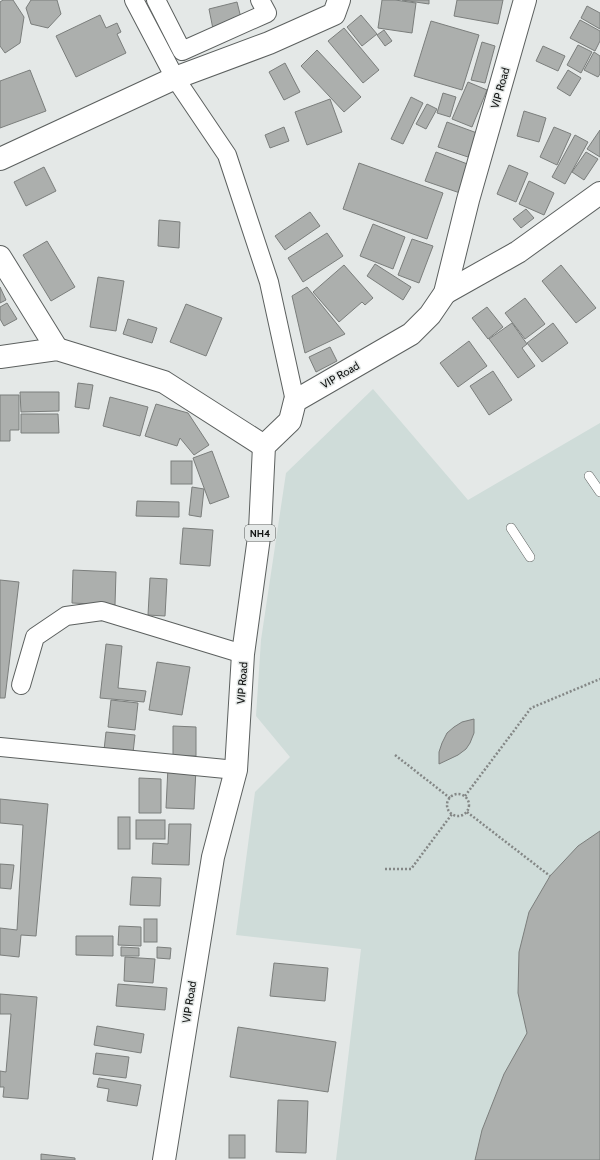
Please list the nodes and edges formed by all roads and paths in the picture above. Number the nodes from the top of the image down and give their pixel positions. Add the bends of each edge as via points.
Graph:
1 (134, 0) edge
2 (156, 0) edge
3 (260, 0) edge
4 (338, 0) edge
5 (525, 0) edge
6 (175, 78) junction
7 (0, 159) edge
8 (600, 193) edge
9 (0, 257) edge
10 (446, 293) junction
11 (57, 349) junction
12 (0, 357) edge
13 (295, 401) junction
14 (264, 446) junction
15 (589, 476) dead end
16 (600, 492) edge
17 (511, 528) dead end
18 (530, 557) dead end
19 (244, 654) junction
20 (600, 679) edge
21 (21, 685) dead end
22 (0, 747) edge
23 (395, 755) dead end
24 (236, 770) junction
25 (465, 796) junction
26 (450, 798) junction
27 (467, 812) junction
28 (452, 814) junction
29 (385, 869) dead end
30 (550, 876) dead end
31 (164, 1160) edge

1 - 6 street
2 - 3 street via 182,51 267,13
4 - 6 main road via 334,14 269,43
5 - 10 main road, VIP Road via 468,200
6 - 7 main road
6 - 13 street via 227,155 269,282
8 - 10 main road, VIP Road via 518,252
9 - 11 main road
10 - 13 main road, VIP Road via 430,315 411,334
11 - 12 main road
11 - 14 main road via 164,382
13 - 14 main road via 290,421
14 - 19 main road, VIP Road / NH4 via 260,530
15 - 16 lane
17 - 18 lane
19 - 21 street via 102,611 66,616 35,636
19 - 24 main road, VIP Road / NH4
20 - 25 path via 531,708
22 - 24 street
23 - 26 path
24 - 31 main road, VIP Road / NH4 via 213,857
25 - 26 path via 457,794
25 - 27 path via 470,805
26 - 28 path via 447,805
27 - 28 path via 460,816
27 - 30 path
28 - 29 path via 411,869

